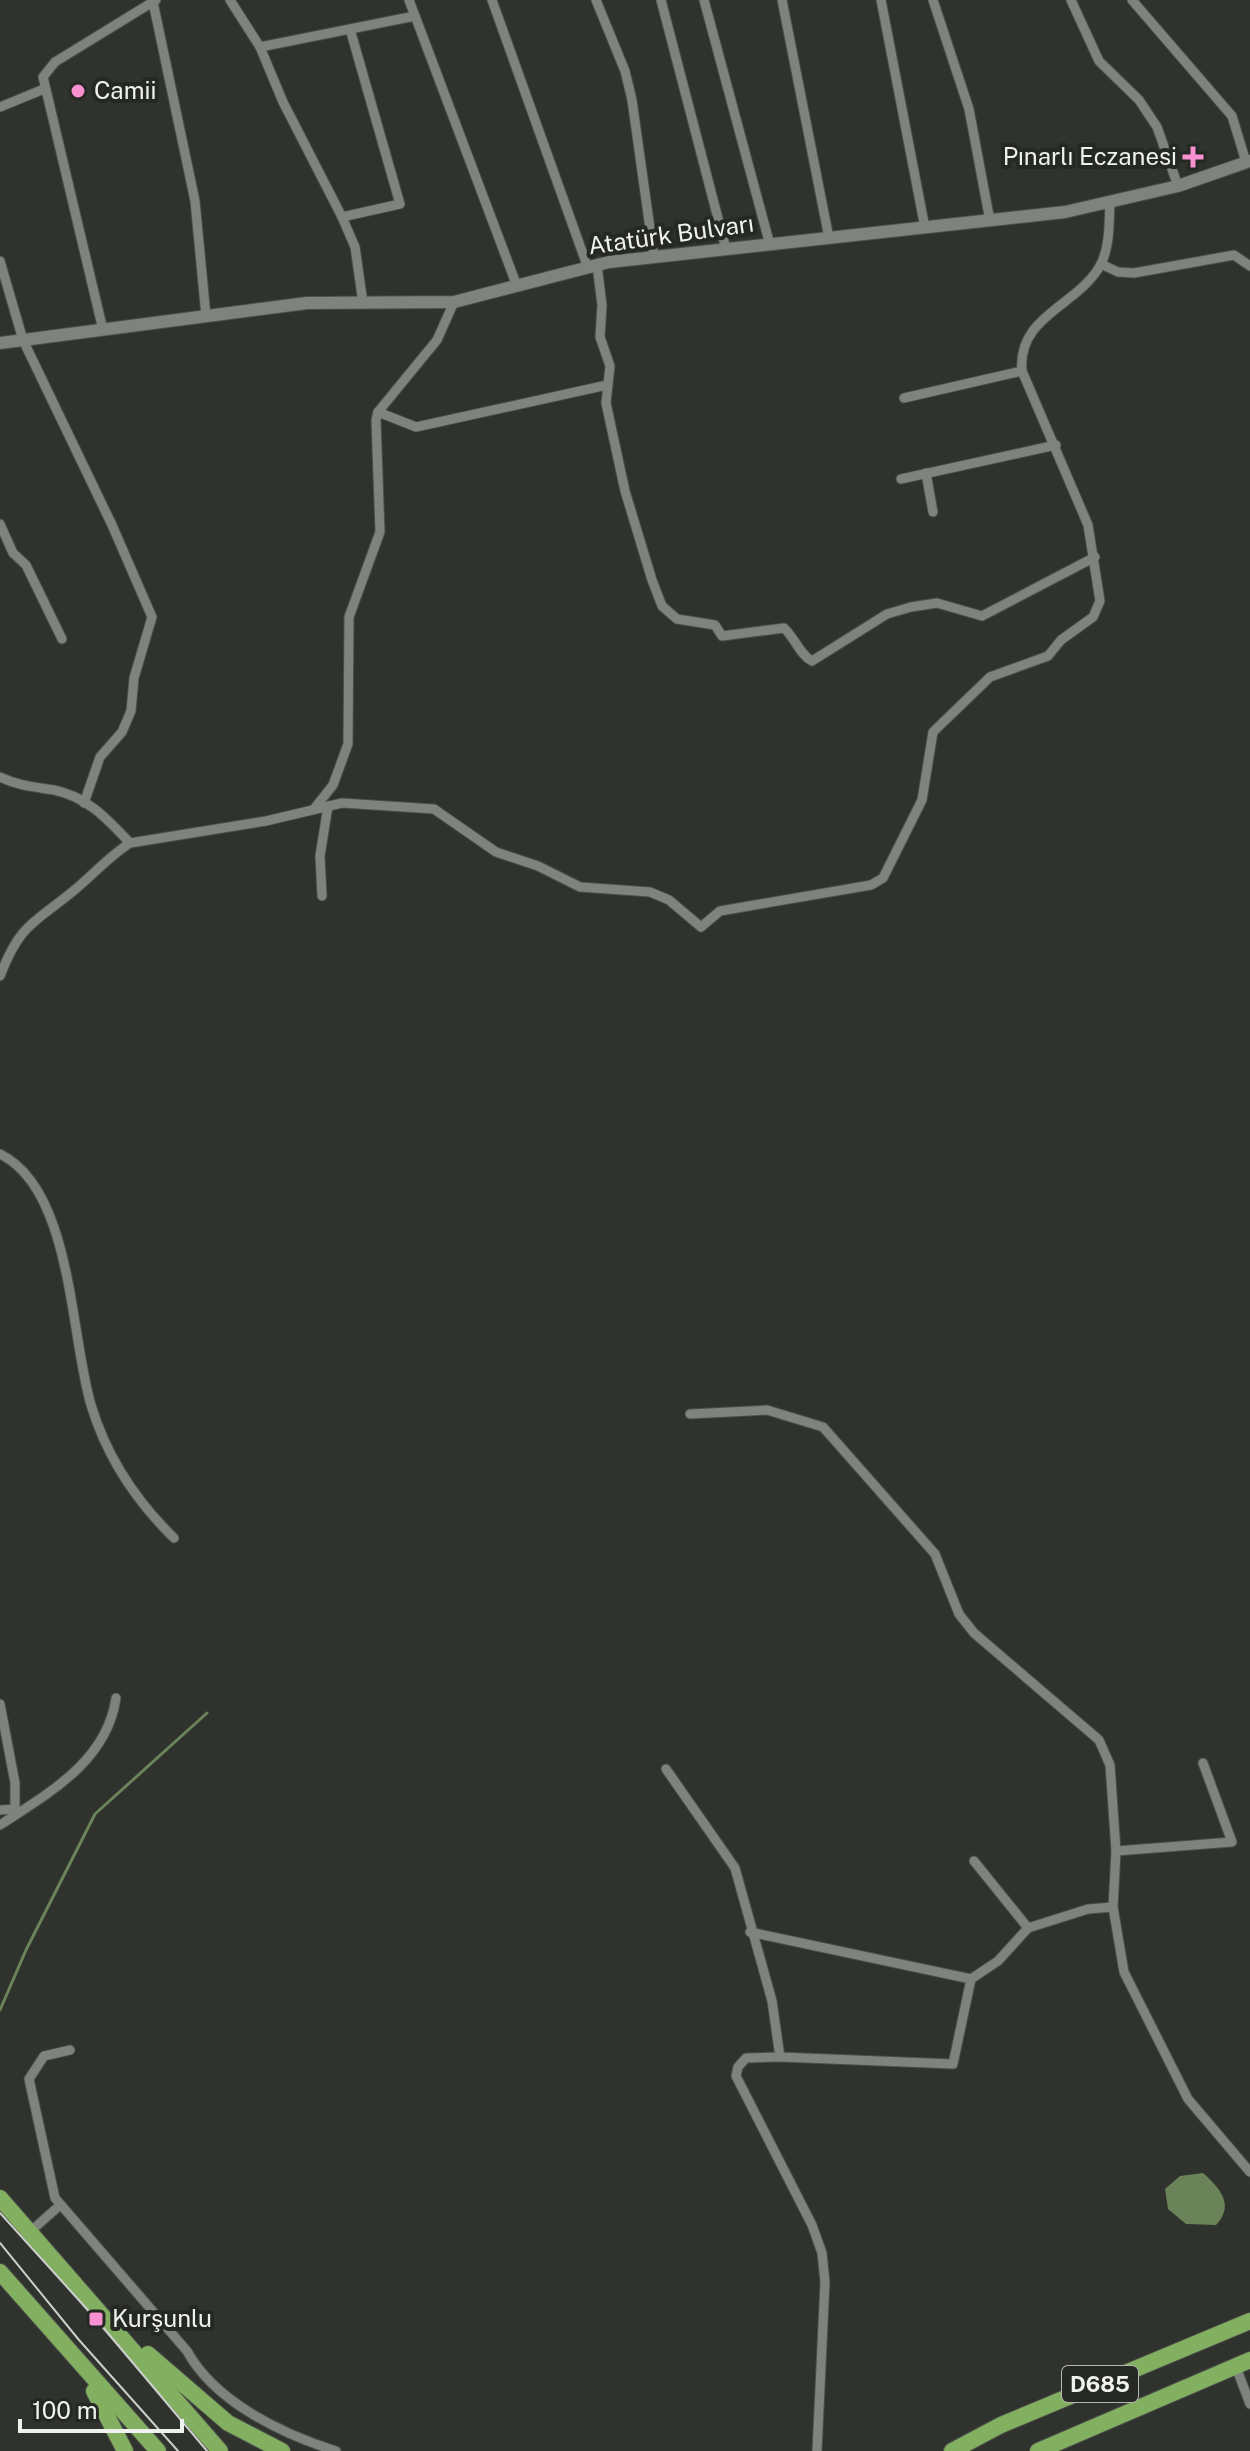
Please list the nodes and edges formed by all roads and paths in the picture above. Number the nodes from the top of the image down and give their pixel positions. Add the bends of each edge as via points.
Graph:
1 (230, 0) edge
2 (409, 0) edge
3 (492, 0) edge
4 (596, 0) edge
5 (661, 0) edge
6 (704, 0) edge
7 (782, 0) edge
8 (881, 0) edge
9 (933, 0) edge
10 (1071, 0) edge
11 (1132, 0) edge
12 (154, 1) edge
13 (415, 16) junction
14 (350, 29) junction
15 (260, 47) junction
16 (44, 89) junction
17 (0, 107) edge
18 (1248, 161) edge
19 (1178, 186) junction
20 (1110, 202) junction
21 (342, 217) junction
22 (990, 221) junction
23 (925, 228) junction
24 (829, 238) junction
25 (770, 245) junction
26 (726, 249) junction
27 (654, 257) junction
28 (0, 261) edge
29 (1101, 264) junction
30 (1250, 266) edge
31 (592, 267) junction
32 (517, 286) junction
33 (454, 302) junction
34 (363, 303) junction
35 (206, 316) junction
36 (103, 330) junction
37 (23, 340) junction
38 (0, 343) edge
39 (1022, 371) junction
40 (607, 385) junction
41 (904, 398) dead end
42 (378, 412) junction
43 (1056, 445) junction
44 (926, 473) junction
45 (901, 479) dead end
46 (933, 512) dead end
47 (0, 524) edge
48 (3, 544) edge
49 (1095, 557) junction
50 (62, 639) dead end
51 (0, 777) edge
52 (84, 803) junction
53 (328, 806) junction
54 (314, 809) junction
55 (130, 843) junction
56 (322, 896) dead end
57 (0, 976) edge
58 (0, 1154) edge
59 (690, 1414) dead end
60 (174, 1538) dead end
61 (116, 1698) dead end
62 (0, 1704) edge
63 (1203, 1763) dead end
64 (666, 1769) dead end
65 (0, 1810) edge
66 (16, 1812) junction
67 (0, 1825) edge
68 (1116, 1851) junction
69 (974, 1861) dead end
70 (1113, 1907) junction
71 (1028, 1928) junction
72 (750, 1932) junction
73 (971, 1979) junction
74 (70, 2050) dead end
75 (780, 2057) junction
76 (1250, 2172) edge
77 (0, 2198) edge
78 (59, 2206) junction
79 (31, 2231) junction
80 (0, 2272) edge
81 (100, 2310) junction
82 (1250, 2321) edge
83 (61, 2340) junction
84 (1243, 2364) edge
85 (1250, 2404) edge
86 (125, 2451) edge
87 (158, 2451) edge
88 (220, 2451) edge
89 (282, 2451) edge
90 (336, 2451) edge
91 (817, 2451) edge
92 (952, 2451) edge
93 (1038, 2451) edge

1 - 15 street
2 - 13 street
3 - 31 street
4 - 27 street via 632,100
5 - 26 street
6 - 25 street
7 - 24 street
8 - 23 street
9 - 22 street via 969,109
10 - 19 street via 1099,61 1139,100 1157,127
11 - 18 street via 1232,116
12 - 16 street via 55,62 43,77
12 - 35 street via 195,201
13 - 14 street
13 - 32 street
14 - 15 street
14 - 21 street via 400,204
15 - 21 street
16 - 17 street
16 - 36 street
18 - 19 street, Atatürk Bulvarı
19 - 20 street, Atatürk Bulvarı
20 - 22 street, Atatürk Bulvarı
20 - 29 street
21 - 34 street via 355,247
22 - 23 street, Atatürk Bulvarı
23 - 24 street, Atatürk Bulvarı
24 - 25 street, Atatürk Bulvarı
25 - 26 street, Atatürk Bulvarı
26 - 27 street, Atatürk Bulvarı
27 - 31 street, Atatürk Bulvarı
28 - 37 street
29 - 30 street via 1134,273 1234,255
29 - 39 street via 1042,318 1021,354
31 - 32 street, Atatürk Bulvarı
31 - 40 street via 602,305 600,337 610,366
32 - 33 street, Atatürk Bulvarı
33 - 34 street, Atatürk Bulvarı
33 - 42 street via 437,340
34 - 35 street, Atatürk Bulvarı via 307,303
35 - 36 street, Atatürk Bulvarı
36 - 37 street, Atatürk Bulvarı
37 - 38 street, Atatürk Bulvarı
37 - 52 street via 152,617 134,678 131,711 122,732 100,757
39 - 41 street
39 - 43 street
40 - 42 street via 416,427
40 - 49 street via 625,491 662,606 677,619 715,625 722,636 784,628 812,661 887,614 937,603 982,616
42 - 54 street via 380,532 349,617 348,744 333,785
43 - 44 street
43 - 49 street
44 - 45 street
44 - 46 street
47 - 48 street
48 - 50 street via 26,565
49 - 53 street via 1100,601 1093,617 1048,656 990,677 933,732 922,800 893,862 871,885 720,911 701,927 669,900 650,892 580,887 496,852 434,809
51 - 52 street
52 - 55 street via 99,810
53 - 54 street
53 - 56 street via 320,856
54 - 55 street
55 - 57 street via 19,933
58 - 60 street via 28,1172 48,1207 91,1404 104,1441 126,1485
59 - 68 street via 767,1410 823,1427 935,1554 959,1614 974,1633 1099,1740 1110,1765
61 - 66 street via 112,1721 97,1748 78,1769
62 - 66 street
63 - 68 street via 1232,1842
64 - 72 street via 735,1868
65 - 66 street
66 - 67 street
68 - 70 street
69 - 71 street
70 - 71 street via 1088,1909
70 - 76 street via 1124,1972 1188,2099
71 - 73 street via 998,1961
72 - 73 street
72 - 75 street via 772,2001
73 - 75 street via 953,2064
74 - 78 street via 44,2056 29,2079
75 - 91 street via 746,2058 736,2076 822,2253
77 - 79 highway
78 - 79 street
78 - 90 street via 187,2351 201,2376 268,2422
79 - 81 highway
80 - 83 highway
81 - 88 highway
81 - 89 highway via 228,2423
82 - 92 highway, D685 via 1001,2425
83 - 86 highway via 108,2412
83 - 87 highway
84 - 85 street
84 - 93 highway, D685

